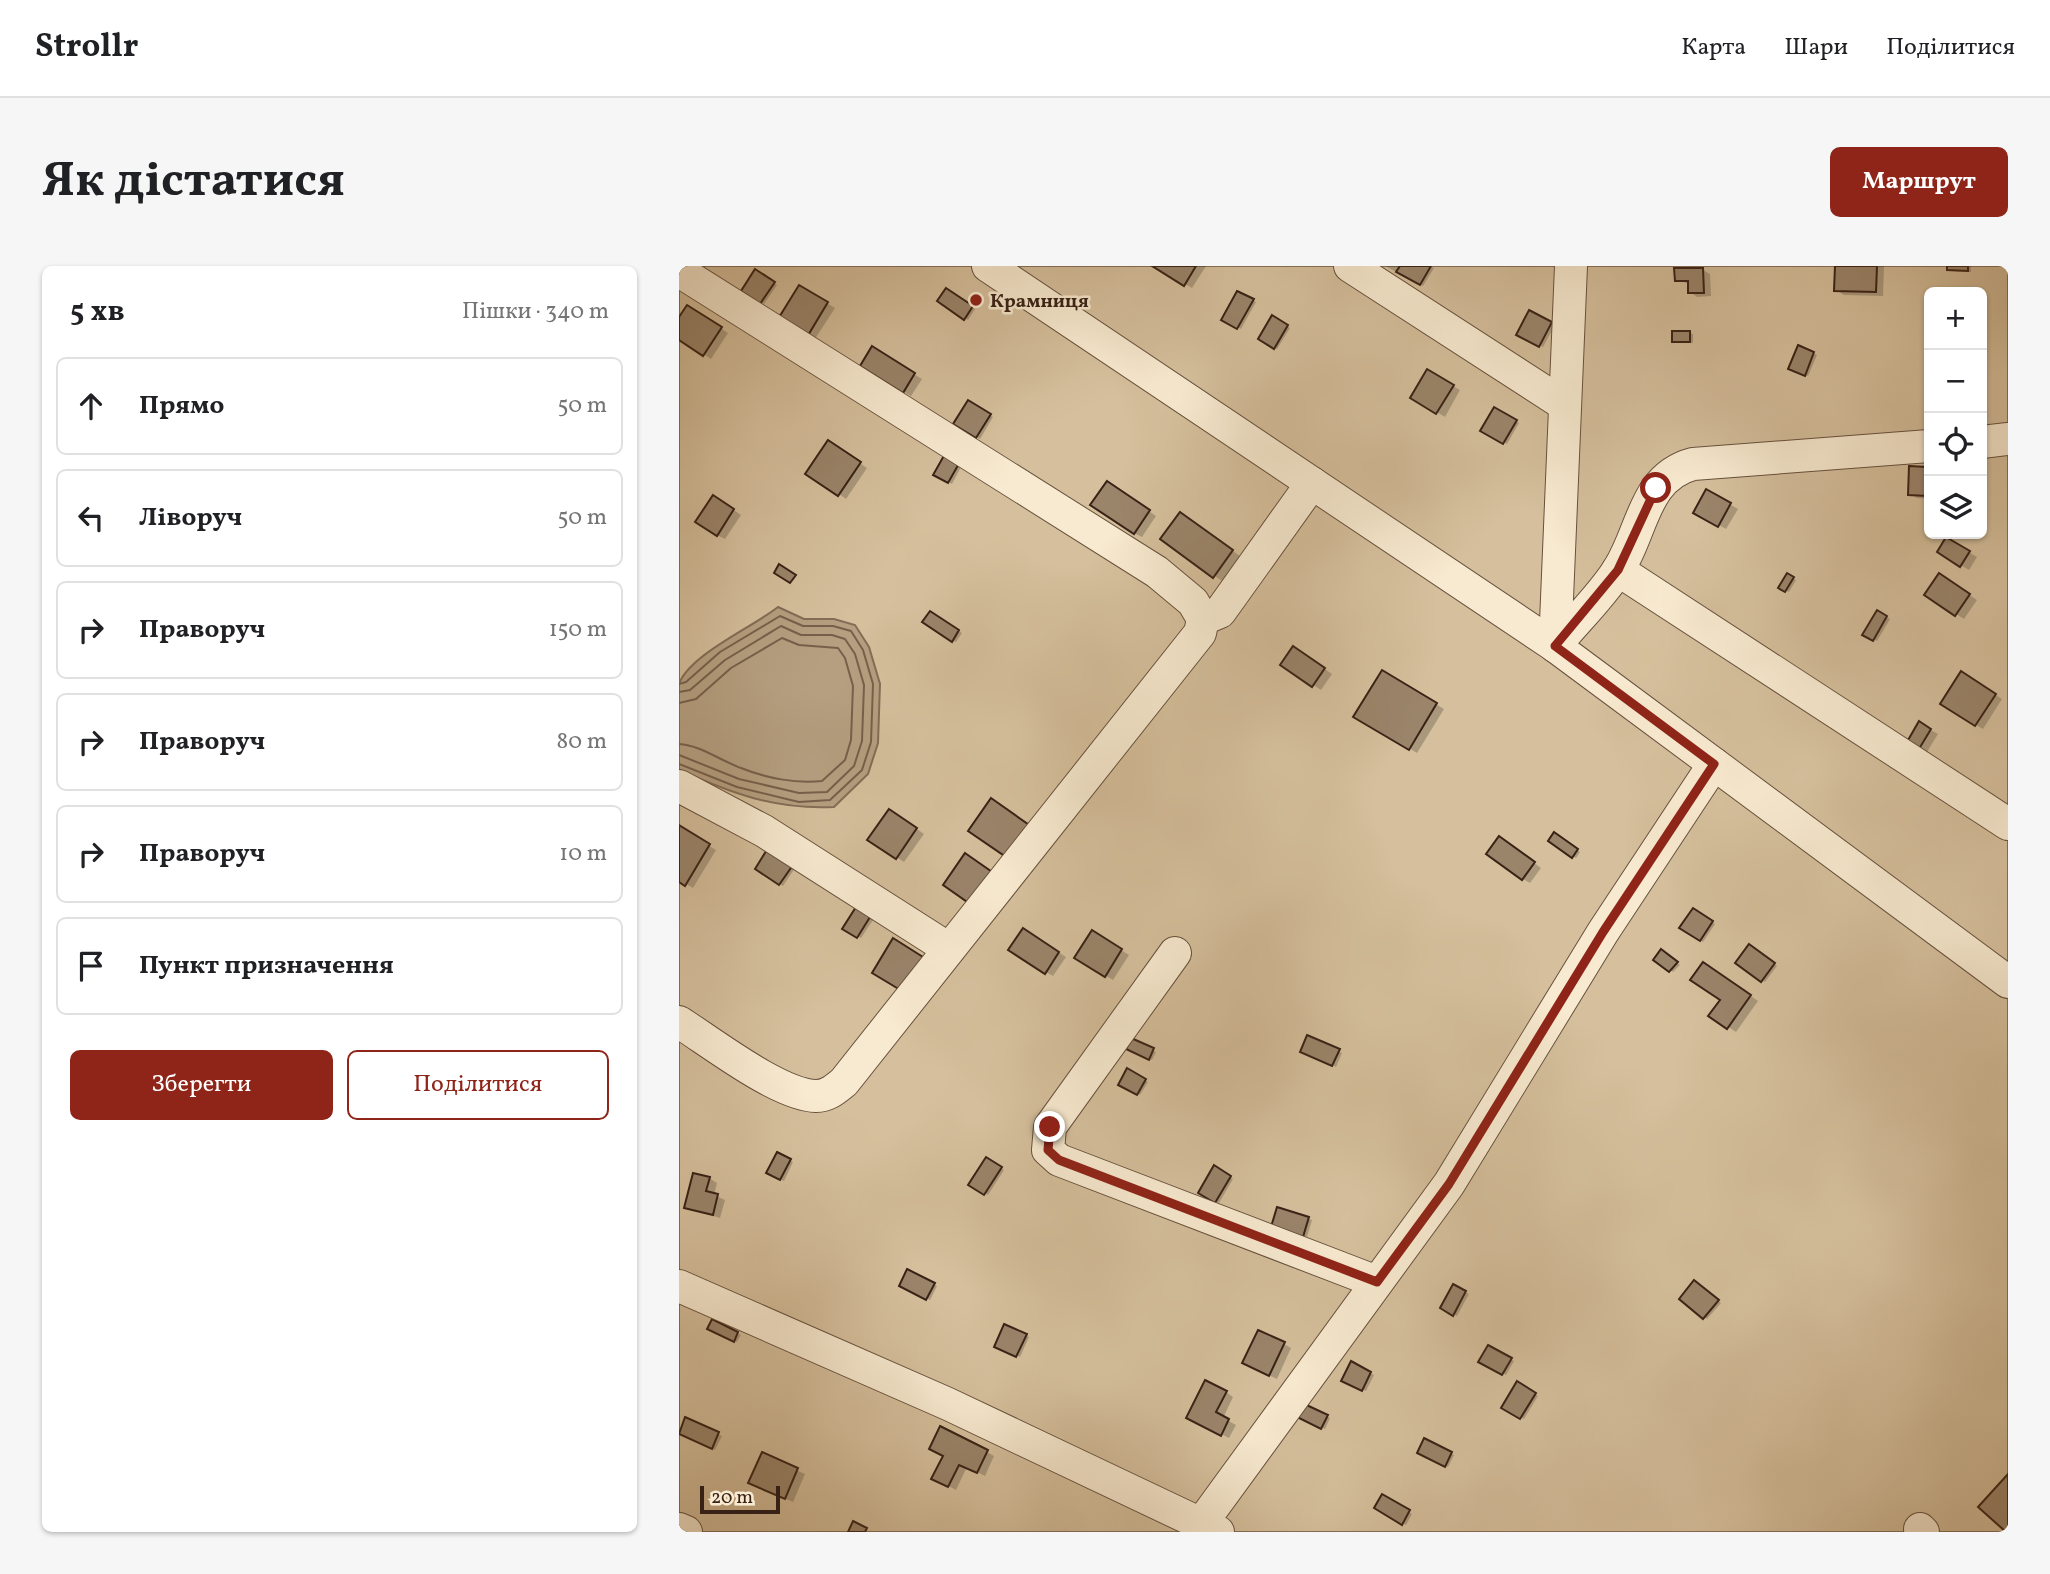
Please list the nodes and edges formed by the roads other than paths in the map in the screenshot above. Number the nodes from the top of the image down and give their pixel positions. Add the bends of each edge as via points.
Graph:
1 (988, 266) edge
2 (1350, 266) edge
3 (1571, 266) edge
4 (683, 274) edge
5 (1565, 405) junction
6 (2008, 439) edge
7 (1987, 441) edge
8 (1924, 446) edge
9 (1312, 483) junction
10 (1618, 570) junction
11 (1203, 619) junction
12 (1555, 646) junction
13 (1714, 764) junction
14 (679, 786) edge
15 (2008, 824) edge
16 (949, 949) junction
17 (1175, 953) dead end
18 (2008, 982) edge
19 (679, 1022) edge
20 (1377, 1282) junction
21 (679, 1286) edge
22 (1210, 1528) edge
23 (679, 1529) edge
24 (687, 1532) edge

1 - 9 street
2 - 5 street
3 - 5 street
4 - 11 street via 1157,572 1193,602
5 - 12 street
6 - 7 street
8 - 10 street via 1670,471 1656,488
9 - 11 street via 1220,612
9 - 12 street
10 - 12 street
10 - 15 street
11 - 16 street via 1200,633
12 - 13 street
13 - 18 street
13 - 20 street via 1582,966 1449,1184
14 - 16 street via 764,831
16 - 19 street via 844,1082 829,1094 785,1089
17 - 20 street via 1050,1127 1048,1150 1059,1160
20 - 22 street
21 - 22 street via 948,1404
23 - 24 street

